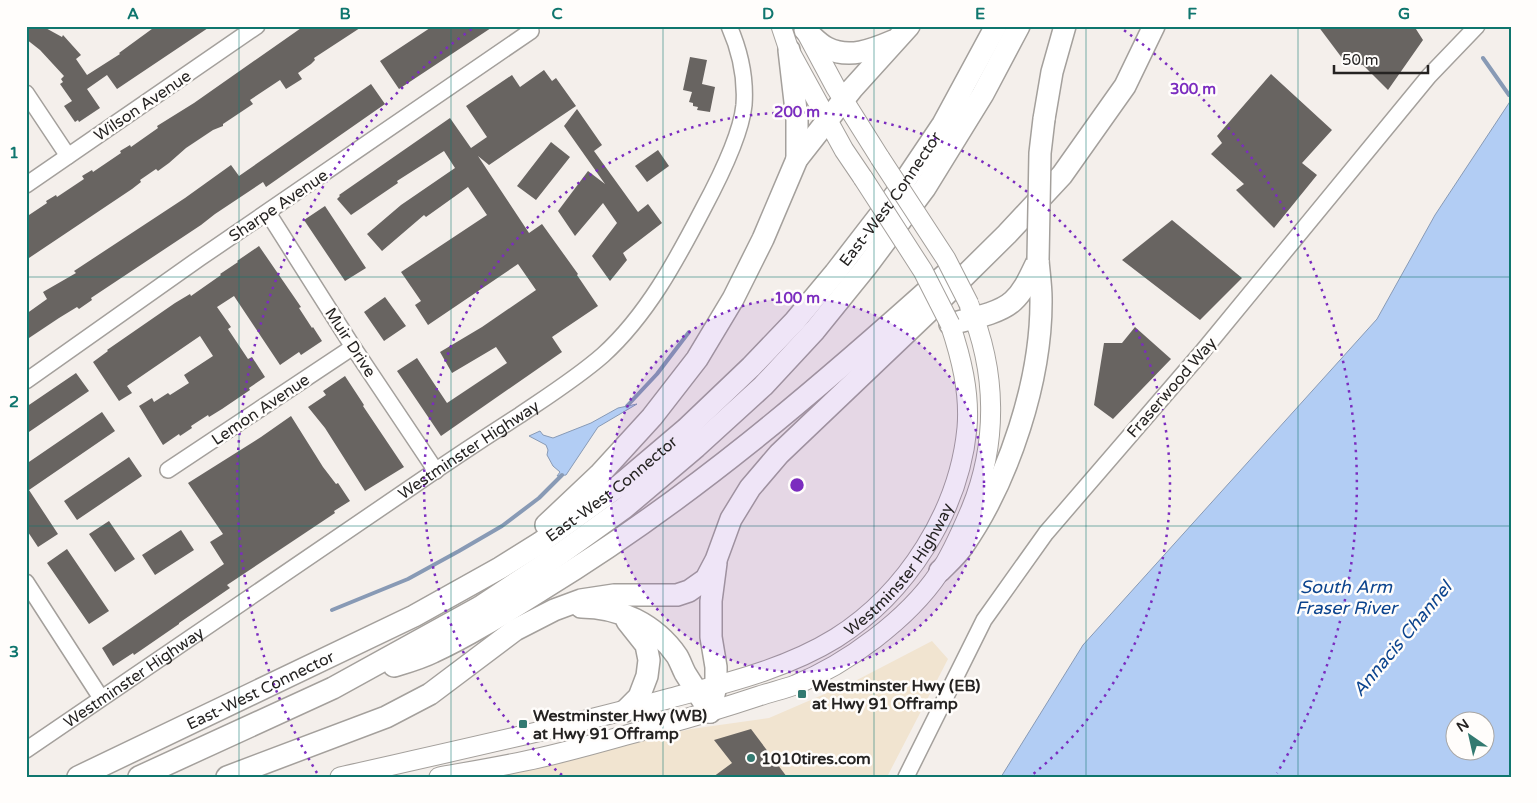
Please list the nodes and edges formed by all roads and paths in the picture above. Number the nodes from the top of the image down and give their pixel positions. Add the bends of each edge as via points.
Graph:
1 (257, 26) edge
2 (729, 26) edge
3 (781, 26) edge
4 (996, 26) edge
5 (1019, 26) edge
6 (1065, 26) edge
7 (1154, 26) edge
8 (1477, 26) edge
9 (804, 28) edge
10 (531, 31) dead end
11 (904, 33) edge
12 (789, 50) junction
13 (26, 93) edge
14 (844, 101) junction
15 (828, 120) junction
16 (1095, 130) junction
17 (68, 156) junction
18 (797, 158) junction
19 (26, 185) edge
20 (268, 212) junction
21 (1038, 260) junction
22 (972, 311) junction
23 (950, 324) junction
24 (353, 347) junction
25 (26, 381) edge
26 (168, 470) dead end
27 (436, 471) junction
28 (716, 560) junction
29 (500, 568) junction
30 (940, 571) junction
31 (26, 582) edge
32 (554, 610) junction
33 (621, 613) junction
34 (332, 688) junction
35 (706, 688) junction
36 (101, 698) junction
37 (625, 711) junction
38 (710, 712) junction
39 (26, 750) edge
40 (78, 777) edge
41 (139, 777) edge
42 (227, 777) edge
43 (340, 777) edge
44 (439, 777) edge
45 (906, 777) edge

1 - 17 street, Wilson Avenue
2 - 27 street, Westminster Highway via 742,64 744,85 744,108 734,143 718,183 650,300 622,336 603,354
3 - 12 main road, Westminster Highway
4 - 29 highway, East-West Connector via 943,124 896,194 795,321 686,429 620,485
5 - 34 highway, East-West Connector via 983,94 925,188 815,330 763,386 624,508 560,554 480,607
6 - 21 highway, bridge via 1052,72 1040,153
7 - 16 highway via 1124,86
8 - 45 street, Fraserwood Way via 1429,76 1202,352 1046,533 984,620
9 - 11 highway via 827,48 849,53 869,51
9 - 14 main road, Westminster Highway
10 - 20 street, Sharpe Avenue
11 - 14 highway
12 - 15 main road, Westminster Highway
12 - 18 highway via 797,119
13 - 17 street
14 - 15 highway
14 - 22 main road, Westminster Highway, bridge via 946,259
15 - 18 highway
15 - 23 main road, Westminster Highway, bridge via 923,271
16 - 28 highway via 1062,175 1007,234 779,454 750,488 731,519
16 - 34 highway via 967,256 871,342 650,520 576,569 432,652
17 - 19 street, Wilson Avenue
18 - 29 highway via 763,239 733,299 697,359 652,417 599,475
20 - 24 street, Muir Drive
20 - 25 street, Sharpe Avenue
21 - 22 highway via 1013,302 988,314
21 - 30 highway via 1041,299 1038,336 1030,390 1017,436 986,508 963,547
22 - 23 highway
22 - 30 main road, Westminster Highway via 990,382 988,453 964,526
23 - 35 main road, Westminster Highway via 966,384 967,427 957,482 922,552 878,604 835,638 789,662
24 - 26 street, Lemon Avenue
24 - 27 street, Muir Drive
27 - 36 street, Westminster Highway
28 - 32 highway via 706,579 677,595 614,595 581,600
28 - 35 highway via 711,637 716,668
29 - 40 highway, East-West Connector via 414,616
30 - 38 main road, Westminster Highway via 898,618 864,646 830,667 796,684
31 - 36 street
32 - 33 highway via 583,606
32 - 42 highway via 515,630 430,694 386,717
33 - 35 highway via 644,624 664,641
33 - 37 highway via 646,645 649,660 639,697
34 - 41 highway, East-West Connector
35 - 37 main road, Westminster Highway
35 - 38 highway
36 - 39 street, Westminster Highway
37 - 43 main road, Westminster Highway
38 - 44 main road, Westminster Highway via 526,761

